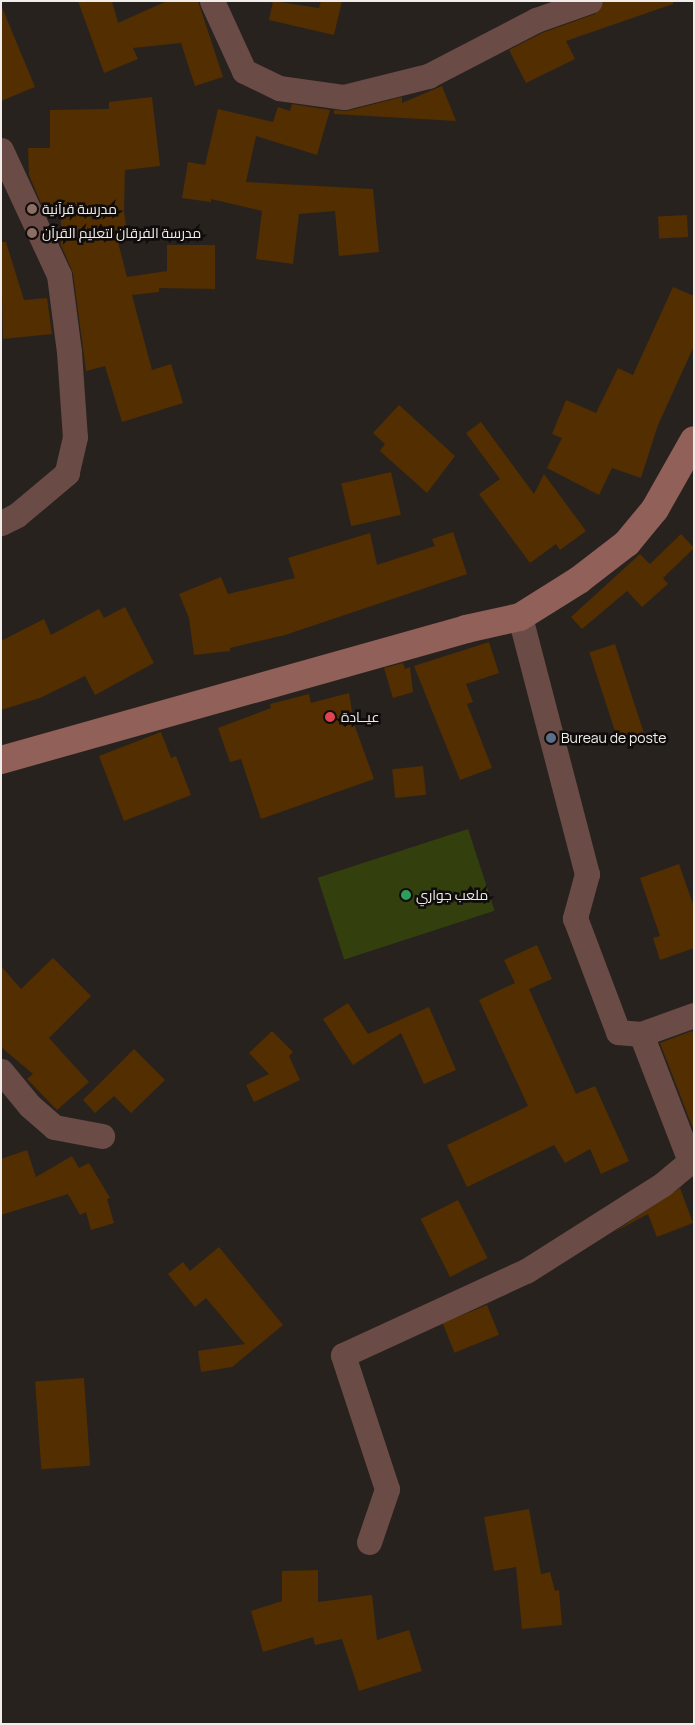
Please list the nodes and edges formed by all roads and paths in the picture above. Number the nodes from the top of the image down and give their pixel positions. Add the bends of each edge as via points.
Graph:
1 (212, 1) edge
2 (590, 1) edge
3 (550, 8) edge
4 (1, 150) edge
5 (694, 440) edge
6 (1, 523) edge
7 (520, 618) junction
8 (1, 760) edge
9 (694, 1015) edge
10 (641, 1034) junction
11 (1, 1071) edge
12 (102, 1136) dead end
13 (369, 1542) dead end

1 - 3 street via 244,71 279,88 344,97 428,76
2 - 3 street
4 - 6 street via 59,275 75,437 67,473 17,515
5 - 7 street via 655,509 627,543 579,580
7 - 8 street via 466,629
7 - 10 street via 587,874 575,918 618,1032
9 - 10 street
10 - 13 street via 690,1161 663,1184 526,1271 343,1355 386,1489
11 - 12 street via 30,1106 54,1127

